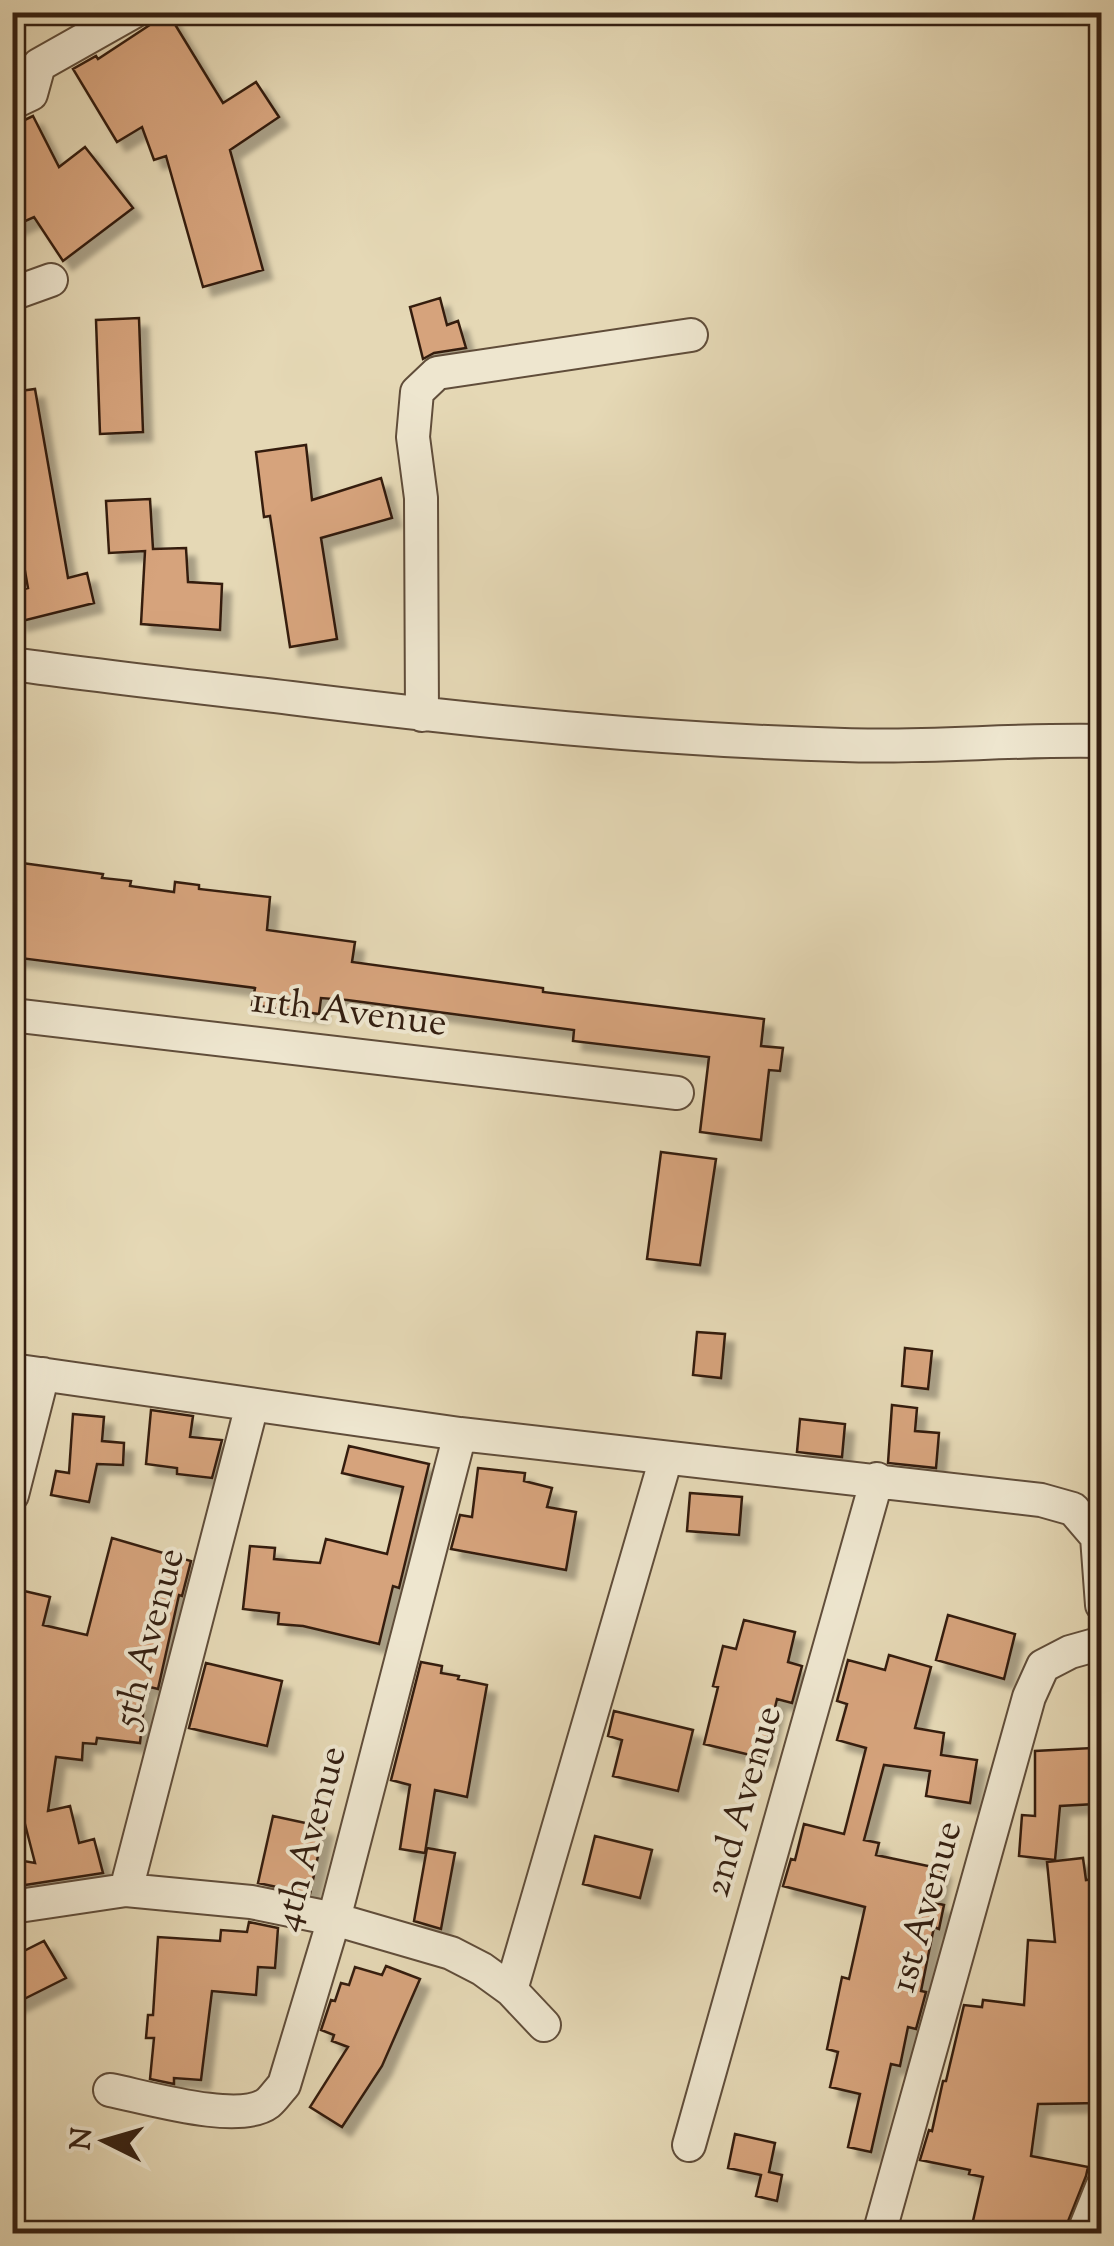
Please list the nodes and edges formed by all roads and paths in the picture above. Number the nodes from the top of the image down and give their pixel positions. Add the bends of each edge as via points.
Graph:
1 (133, 12) edge
2 (12, 104) edge
3 (51, 280) dead end
4 (12, 294) edge
5 (690, 336) dead end
6 (12, 664) edge
7 (422, 716) junction
8 (1102, 741) edge
9 (12, 1014) edge
10 (677, 1093) dead end
11 (28, 1372) edge
12 (252, 1405) junction
13 (460, 1434) junction
14 (666, 1458) junction
15 (877, 1479) junction
16 (12, 1495) edge
17 (1099, 1537) edge
18 (1102, 1605) edge
19 (1102, 1643) edge
20 (126, 1890) junction
21 (12, 1907) edge
22 (334, 1920) junction
23 (511, 1990) junction
24 (544, 2025) dead end
25 (110, 2090) dead end
26 (689, 2145) dead end
27 (1102, 2187) edge
28 (879, 2234) edge
29 (1083, 2234) edge

1 - 2 street via 39,66 31,94
3 - 4 street
5 - 7 street via 436,374 417,392
6 - 7 street
7 - 8 street via 844,745
9 - 10 street, 11th Avenue
11 - 12 street
11 - 16 street
12 - 13 street
12 - 20 street, 5th Avenue
13 - 14 street
13 - 22 street, 4th Avenue
14 - 15 street
14 - 23 street
15 - 17 street via 1041,1500 1073,1509
15 - 26 street, 2nd Avenue
17 - 18 street
19 - 28 street, 1st Avenue via 1042,1666 1028,1697
20 - 21 street
20 - 22 street via 251,1902
22 - 23 street via 452,1953
22 - 25 street, 4th Avenue via 284,2085 267,2104 214,2110
23 - 24 street
27 - 29 street

